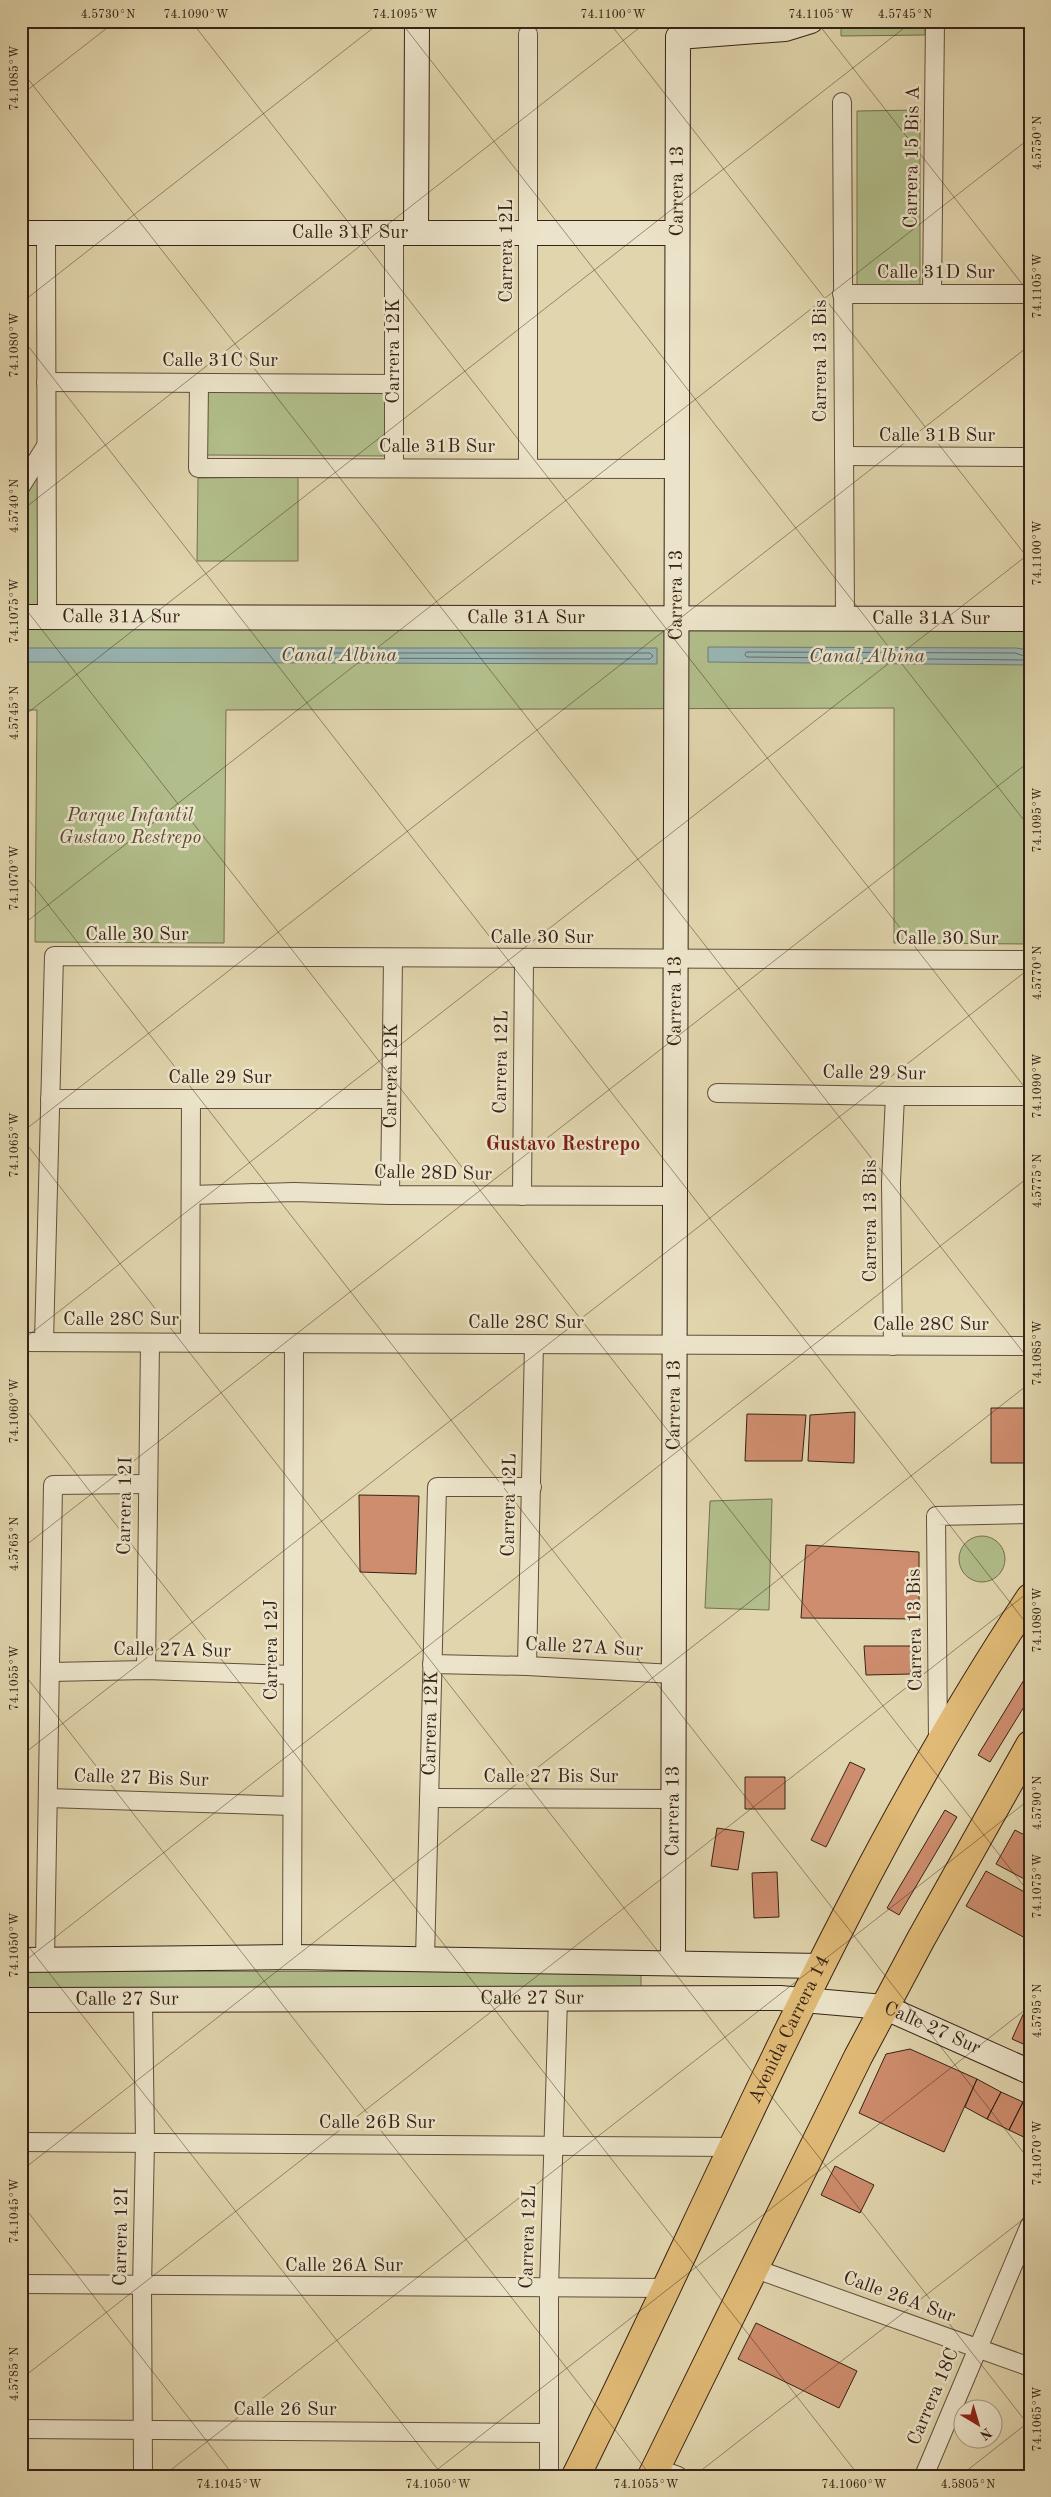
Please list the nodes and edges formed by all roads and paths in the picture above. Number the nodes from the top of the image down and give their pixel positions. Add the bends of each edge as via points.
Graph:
1 (417, 21) edge
2 (811, 21) edge
3 (935, 21) edge
4 (528, 34) dead end
5 (842, 102) dead end
6 (21, 233) edge
7 (46, 233) junction
8 (405, 233) junction
9 (528, 233) junction
10 (677, 233) junction
11 (842, 294) junction
12 (932, 294) junction
13 (1030, 294) edge
14 (46, 382) junction
15 (199, 383) junction
16 (394, 384) junction
17 (46, 446) junction
18 (844, 456) junction
19 (1030, 457) edge
20 (394, 468) junction
21 (528, 468) junction
22 (677, 468) junction
23 (21, 486) edge
24 (47, 616) junction
25 (21, 617) edge
26 (676, 619) junction
27 (844, 619) junction
28 (1030, 619) edge
29 (393, 958) junction
30 (524, 959) junction
31 (676, 960) junction
32 (1030, 960) edge
33 (717, 1093) dead end
34 (895, 1096) junction
35 (1030, 1096) edge
36 (50, 1099) junction
37 (191, 1099) junction
38 (391, 1099) junction
39 (191, 1195) junction
40 (390, 1196) junction
41 (522, 1196) junction
42 (675, 1196) junction
43 (44, 1341) junction
44 (21, 1342) edge
45 (150, 1342) junction
46 (190, 1342) junction
47 (294, 1344) junction
48 (534, 1344) junction
49 (674, 1345) junction
50 (893, 1346) junction
51 (1030, 1346) edge
52 (147, 1484) junction
53 (532, 1487) junction
54 (1030, 1514) edge
55 (1030, 1598) edge
56 (432, 1664) junction
57 (527, 1666) junction
58 (146, 1670) junction
59 (50, 1672) junction
60 (674, 1674) junction
61 (293, 1675) junction
62 (938, 1744) junction
63 (1030, 1745) edge
64 (48, 1798) junction
65 (429, 1798) junction
66 (673, 1799) junction
67 (292, 1806) junction
68 (292, 1957) junction
69 (425, 1959) junction
70 (21, 1960) edge
71 (45, 1960) junction
72 (673, 1963) junction
73 (821, 1966) junction
74 (558, 1998) junction
75 (21, 2000) edge
76 (143, 2000) junction
77 (804, 2000) junction
78 (884, 2007) junction
79 (1030, 2072) edge
80 (21, 2142) edge
81 (145, 2142) junction
82 (553, 2146) junction
83 (733, 2147) junction
84 (1030, 2225) edge
85 (753, 2268) junction
86 (21, 2284) edge
87 (142, 2286) junction
88 (549, 2288) junction
89 (666, 2288) junction
90 (978, 2348) junction
91 (1030, 2367) edge
92 (21, 2429) edge
93 (144, 2430) junction
94 (549, 2433) junction
95 (662, 2473) edge
96 (143, 2476) edge
97 (549, 2476) edge
98 (576, 2476) edge
99 (924, 2476) edge

1 - 8 street, Carrera 12K
2 - 10 street, Carrera 13 via 785,29 678,37
3 - 12 street, Carrera 15 Bis A
4 - 9 street, Carrera 12L
5 - 11 street, Carrera 13 Bis
6 - 7 street, Calle 31F Sur
7 - 8 street, Calle 31F Sur
7 - 14 street
8 - 9 street, Calle 31F Sur
8 - 16 street, Carrera 12K
9 - 10 street, Calle 31F Sur
9 - 21 street, Carrera 12L
10 - 22 street, Carrera 13
11 - 12 street, Calle 31D Sur
11 - 18 street, Carrera 13 Bis
12 - 13 street, Calle 31D Sur
14 - 15 street, Calle 31C Sur
14 - 17 street
15 - 16 street, Calle 31C Sur
15 - 20 street, Calle 31B Sur via 198,468
16 - 20 street, Carrera 12K
17 - 23 street
17 - 24 street
18 - 19 street, Calle 31B Sur
18 - 27 street, Carrera 13 Bis
20 - 21 street, Calle 31B Sur
21 - 22 street, Calle 31B Sur
22 - 26 street, Carrera 13
24 - 25 street, Calle 31A Sur
24 - 26 street, Calle 31A Sur
26 - 27 street, Calle 31A Sur
26 - 31 street, Carrera 13
27 - 28 street, Calle 31A Sur
29 - 30 street, Calle 30 Sur
29 - 36 street, Calle 30 Sur via 54,956
29 - 38 street, Carrera 12K
30 - 31 street, Calle 30 Sur
30 - 41 street, Carrera 12L
31 - 32 street, Calle 30 Sur
31 - 42 street, Carrera 13
33 - 34 street, Calle 29 Sur
34 - 35 street, Calle 29 Sur
34 - 50 street, Carrera 13 Bis via 891,1182
36 - 37 street, Calle 29 Sur
36 - 43 street
37 - 38 street, Calle 29 Sur
37 - 39 street
38 - 40 street, Carrera 12K
39 - 40 street, Calle 28D Sur via 294,1192
39 - 46 street
40 - 41 street, Calle 28D Sur
41 - 42 street, Calle 28D Sur
42 - 49 street, Carrera 13
43 - 44 street, Calle 28C Sur
43 - 45 street, Calle 28C Sur
45 - 46 street, Calle 28C Sur
45 - 52 street, Carrera 12I
46 - 47 street, Calle 28C Sur
47 - 48 street, Calle 28C Sur
47 - 61 street, Carrera 12J
48 - 49 street, Calle 28C Sur
48 - 53 street, Carrera 12L
49 - 50 street, Calle 28C Sur
49 - 60 street, Carrera 13
50 - 51 street, Calle 28C Sur
52 - 58 street, Carrera 12I
52 - 59 street via 53,1485
53 - 56 street, Carrera 12K via 437,1487
53 - 57 street, Carrera 12L
54 - 62 street, Carrera 13 Bis via 936,1516
55 - 62 main road, Avenida Carrera 14
56 - 57 street, Calle 27A Sur
56 - 65 street, Carrera 12K
57 - 60 street, Calle 27A Sur
58 - 59 street, Calle 27A Sur
58 - 61 street, Calle 27A Sur
59 - 64 street
60 - 66 street, Carrera 13
61 - 67 street, Carrera 12J
62 - 73 main road, Avenida Carrera 14
63 - 78 main road
64 - 67 street, Calle 27 Bis Sur
64 - 71 street
65 - 66 street, Calle 27 Bis Sur
65 - 69 street, Carrera 12K
66 - 72 street, Carrera 13
67 - 68 street, Carrera 12J
68 - 69 street, Calle 27 Sur
68 - 71 street, Calle 27 Sur
69 - 72 street, Calle 27 Sur
70 - 71 street, Calle 27 Sur
72 - 73 street, Calle 27 Sur
73 - 77 main road, Avenida Carrera 14
74 - 76 street, Calle 27 Sur
74 - 77 street, Calle 27 Sur
74 - 82 street, Carrera 12L
75 - 76 street, Calle 27 Sur
76 - 81 street, Carrera 12I
77 - 78 street, Calle 27 Sur
77 - 83 main road, Avenida Carrera 14
78 - 79 street, Calle 27 Sur
78 - 85 main road
80 - 81 street, Calle 26B Sur
81 - 82 street, Calle 26B Sur
81 - 87 street, Carrera 12I
82 - 83 street, Calle 26B Sur
82 - 88 street, Carrera 12L
83 - 89 main road, Avenida Carrera 14
84 - 90 street, Carrera 18C
85 - 90 street, Calle 26A Sur
85 - 95 main road
86 - 87 street, Calle 26A Sur
87 - 88 street, Calle 26A Sur
87 - 93 street, Carrera 12I
88 - 89 street, Calle 26A Sur
88 - 94 street, Carrera 12L
89 - 98 main road, Avenida Carrera 14
90 - 91 street, Calle 26A Sur
90 - 99 street, Carrera 18C
92 - 93 street, Calle 26 Sur
93 - 94 street, Calle 26 Sur
93 - 96 street, Carrera 12I
94 - 97 street, Carrera 12L

